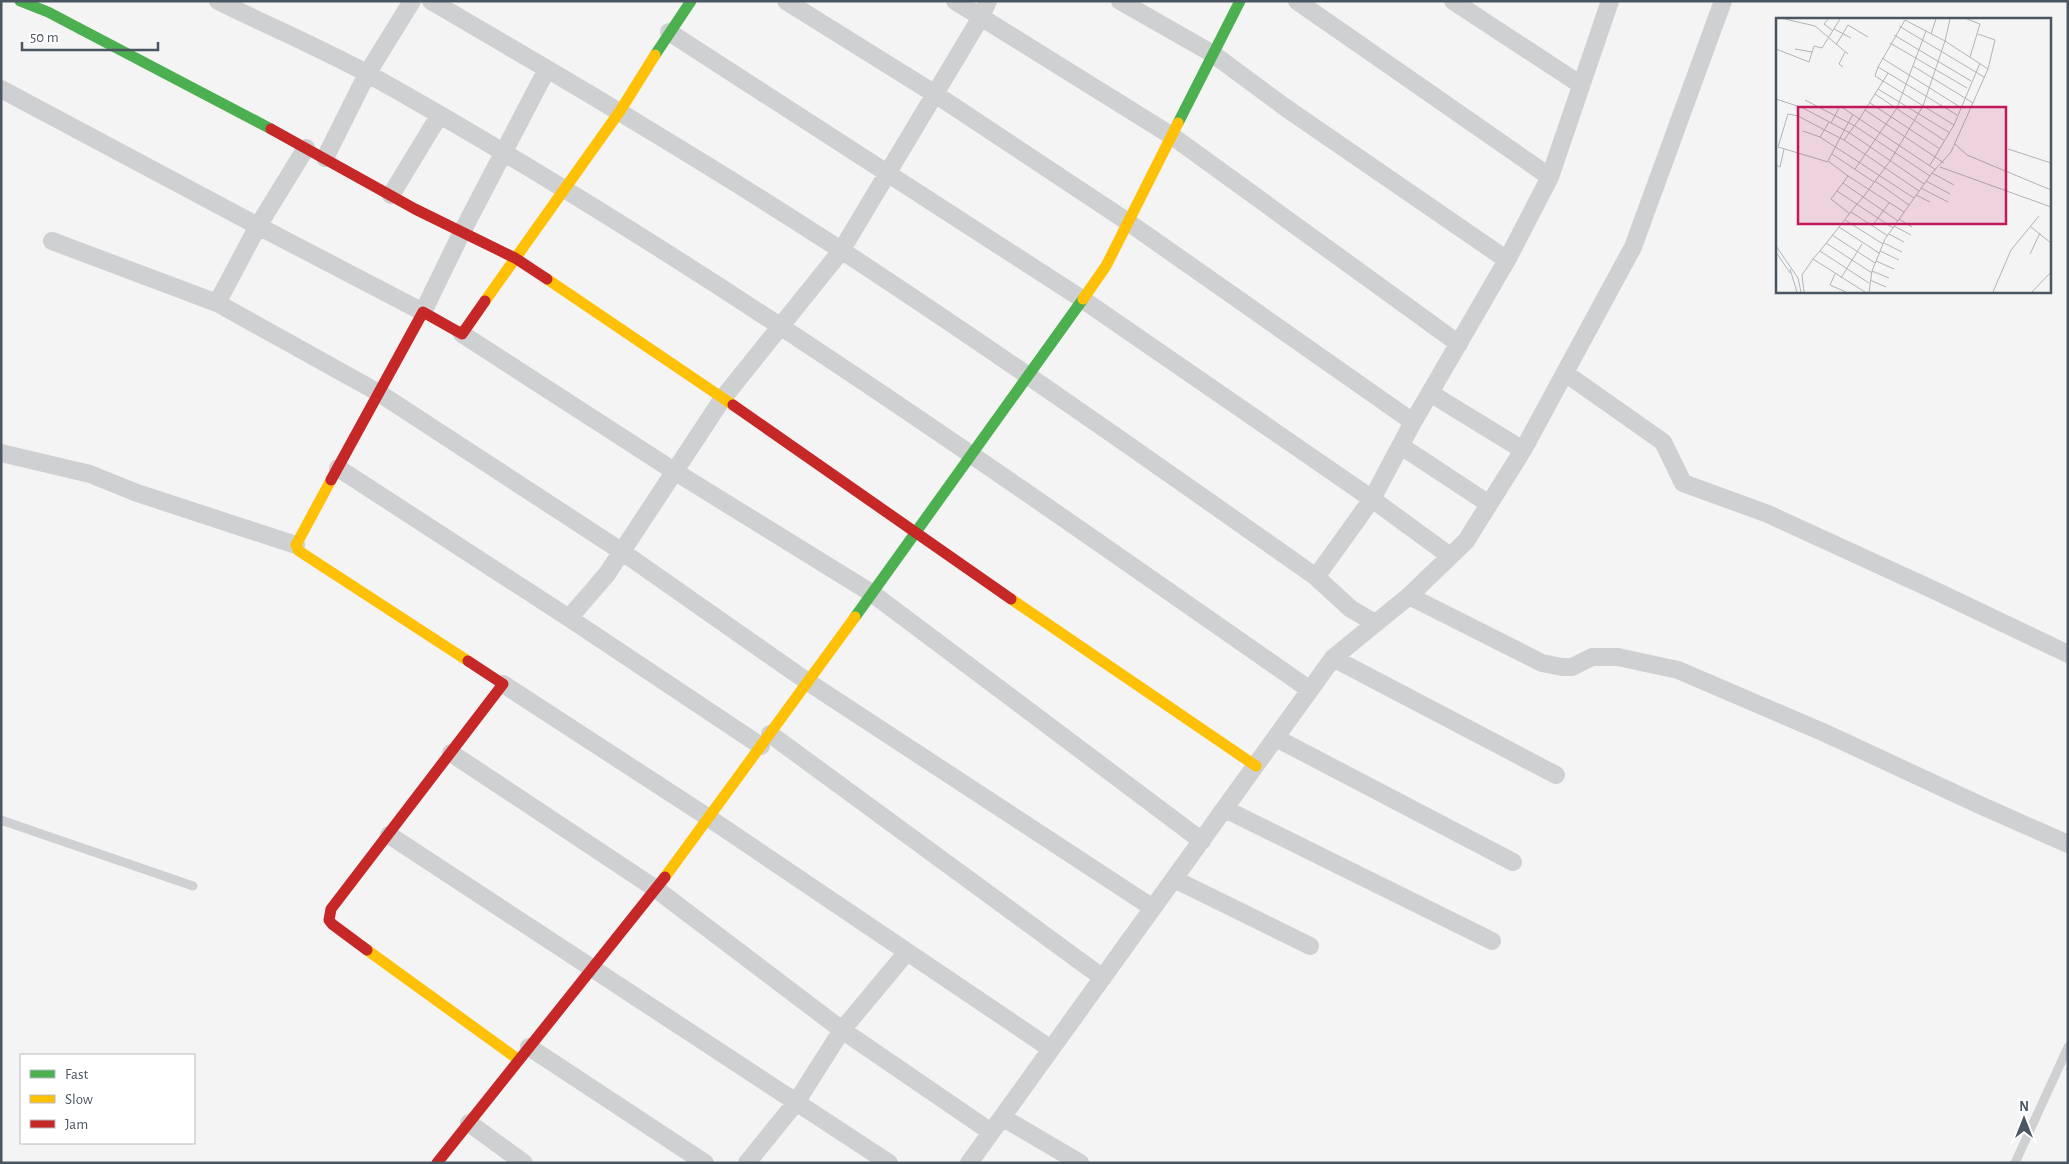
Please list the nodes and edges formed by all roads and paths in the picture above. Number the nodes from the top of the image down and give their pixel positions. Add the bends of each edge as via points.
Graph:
1 (20, 1) edge
2 (218, 1) edge
3 (412, 1) edge
4 (431, 1) edge
5 (691, 1) edge
6 (786, 1) edge
7 (955, 1) edge
8 (988, 1) edge
9 (1120, 1) edge
10 (1240, 1) edge
11 (1297, 1) edge
12 (1453, 1) edge
13 (1610, 1) edge
14 (1723, 1) edge
15 (981, 17) junction
16 (669, 32) junction
17 (1213, 54) junction
18 (547, 69) junction
19 (367, 74) junction
20 (1581, 85) junction
21 (1, 89) edge
22 (935, 94) junction
23 (620, 111) junction
24 (439, 116) junction
25 (1172, 136) junction
26 (306, 148) junction
27 (502, 153) junction
28 (325, 158) junction
29 (887, 174) junction
30 (1550, 178) junction
31 (564, 189) junction
32 (392, 195) junction
33 (1128, 222) junction
34 (258, 226) junction
35 (462, 232) junction
36 (52, 241) dead end
37 (841, 251) junction
38 (515, 258) junction
39 (1507, 260) junction
40 (1082, 299) junction
41 (217, 303) junction
42 (423, 312) junction
43 (781, 328) junction
44 (462, 334) junction
45 (1459, 344) junction
46 (1565, 373) junction
47 (1028, 375) junction
48 (379, 393) junction
49 (1430, 393) junction
50 (723, 398) junction
51 (1413, 422) junction
52 (1401, 446) junction
53 (1523, 450) junction
54 (1, 453) edge
55 (972, 455) junction
56 (338, 468) junction
57 (674, 471) junction
58 (1372, 500) junction
59 (1489, 504) junction
60 (916, 534) junction
61 (296, 545) junction
62 (621, 552) junction
63 (1450, 556) junction
64 (1316, 577) junction
65 (872, 594) junction
66 (1409, 596) junction
67 (569, 618) junction
68 (1376, 623) junction
69 (2068, 654) edge
70 (1333, 658) junction
71 (808, 682) junction
72 (503, 684) junction
73 (1310, 690) junction
74 (1276, 738) junction
75 (766, 740) junction
76 (451, 753) junction
77 (1256, 766) junction
78 (1556, 775) dead end
79 (1225, 809) junction
80 (709, 818) junction
81 (1, 820) edge
82 (389, 835) junction
83 (1202, 841) junction
84 (2068, 844) edge
85 (1513, 862) dead end
86 (1174, 879) junction
87 (193, 886) dead end
88 (656, 889) junction
89 (1153, 908) junction
90 (1492, 941) dead end
91 (1310, 946) dead end
92 (907, 952) junction
93 (593, 969) junction
94 (1103, 978) junction
95 (842, 1030) junction
96 (2068, 1047) edge
97 (1052, 1049) junction
98 (524, 1054) junction
99 (796, 1101) junction
100 (1002, 1117) junction
101 (469, 1123) junction
102 (992, 1132) junction
103 (436, 1163) edge
104 (524, 1163) edge
105 (705, 1163) edge
106 (747, 1163) edge
107 (889, 1163) edge
108 (969, 1163) edge
109 (1080, 1163) edge
110 (2015, 1163) edge

1 - 26 street via 48,12
2 - 19 street
3 - 19 street
4 - 18 street
5 - 16 street
6 - 22 street
7 - 15 street
8 - 15 street
9 - 17 street
10 - 17 street
11 - 30 street
12 - 20 street
13 - 20 street
14 - 46 street via 1633,247
15 - 22 street
15 - 25 street
16 - 23 street
16 - 29 street
17 - 25 street
17 - 39 street
18 - 23 street
18 - 27 street
19 - 24 street
19 - 28 street
20 - 30 street
21 - 34 street
22 - 29 street
22 - 33 street
23 - 31 street
23 - 37 street
24 - 27 street
24 - 32 street
25 - 33 street
25 - 45 street
26 - 28 street
26 - 34 street
27 - 31 street
27 - 35 street
28 - 32 street
29 - 37 street
29 - 40 street
30 - 39 street
31 - 38 street
31 - 43 street
32 - 35 street
33 - 40 street via 1106,266
33 - 51 street
34 - 41 street
34 - 42 street
35 - 38 street
35 - 42 street
36 - 41 street
37 - 43 street
37 - 47 street
38 - 44 street
38 - 50 street
39 - 45 street
40 - 47 street
40 - 58 street
41 - 48 street
42 - 44 street
42 - 48 street
43 - 50 street
43 - 55 street
44 - 57 street
45 - 49 street
46 - 53 street
46 - 69 street via 1663,442 1683,483 1768,514
47 - 55 street
47 - 64 street
48 - 56 street
48 - 62 street
49 - 51 street
49 - 53 street
50 - 57 street
50 - 60 street
51 - 52 street
52 - 58 street
52 - 59 street
53 - 59 street
54 - 61 street via 90,474 137,493
55 - 60 street
55 - 73 street
56 - 61 street
56 - 67 street
57 - 62 street
57 - 65 street
58 - 63 street
58 - 64 street
59 - 63 street via 1466,541
60 - 65 street
60 - 77 street
61 - 72 street via 300,552
62 - 67 street via 607,574
62 - 71 street
63 - 66 street
64 - 68 street via 1351,609
65 - 71 street
65 - 83 street
66 - 68 street
66 - 84 street via 1542,663 1572,667 1592,657 1618,657 1678,670 1825,732
67 - 75 street
68 - 70 street
70 - 73 street
70 - 78 street
71 - 75 street
71 - 89 street
72 - 76 street
72 - 80 street
73 - 74 street
74 - 77 street
74 - 85 street
75 - 80 street
75 - 94 street
76 - 82 street
76 - 88 street
77 - 79 street
79 - 83 street
79 - 90 street
80 - 88 street
80 - 92 street
81 - 87 lane
82 - 93 street
82 - 98 street via 331,909 329,920
83 - 86 street
86 - 89 street
86 - 91 street
88 - 93 street
88 - 95 street
89 - 94 street
92 - 95 street
92 - 97 street
93 - 98 street
93 - 99 street
94 - 97 street
95 - 99 street
95 - 102 street
96 - 110 lane
97 - 100 street
98 - 101 street
98 - 105 street
99 - 106 street
99 - 107 street
100 - 102 street
100 - 109 street
101 - 103 street
101 - 104 street
102 - 108 street

